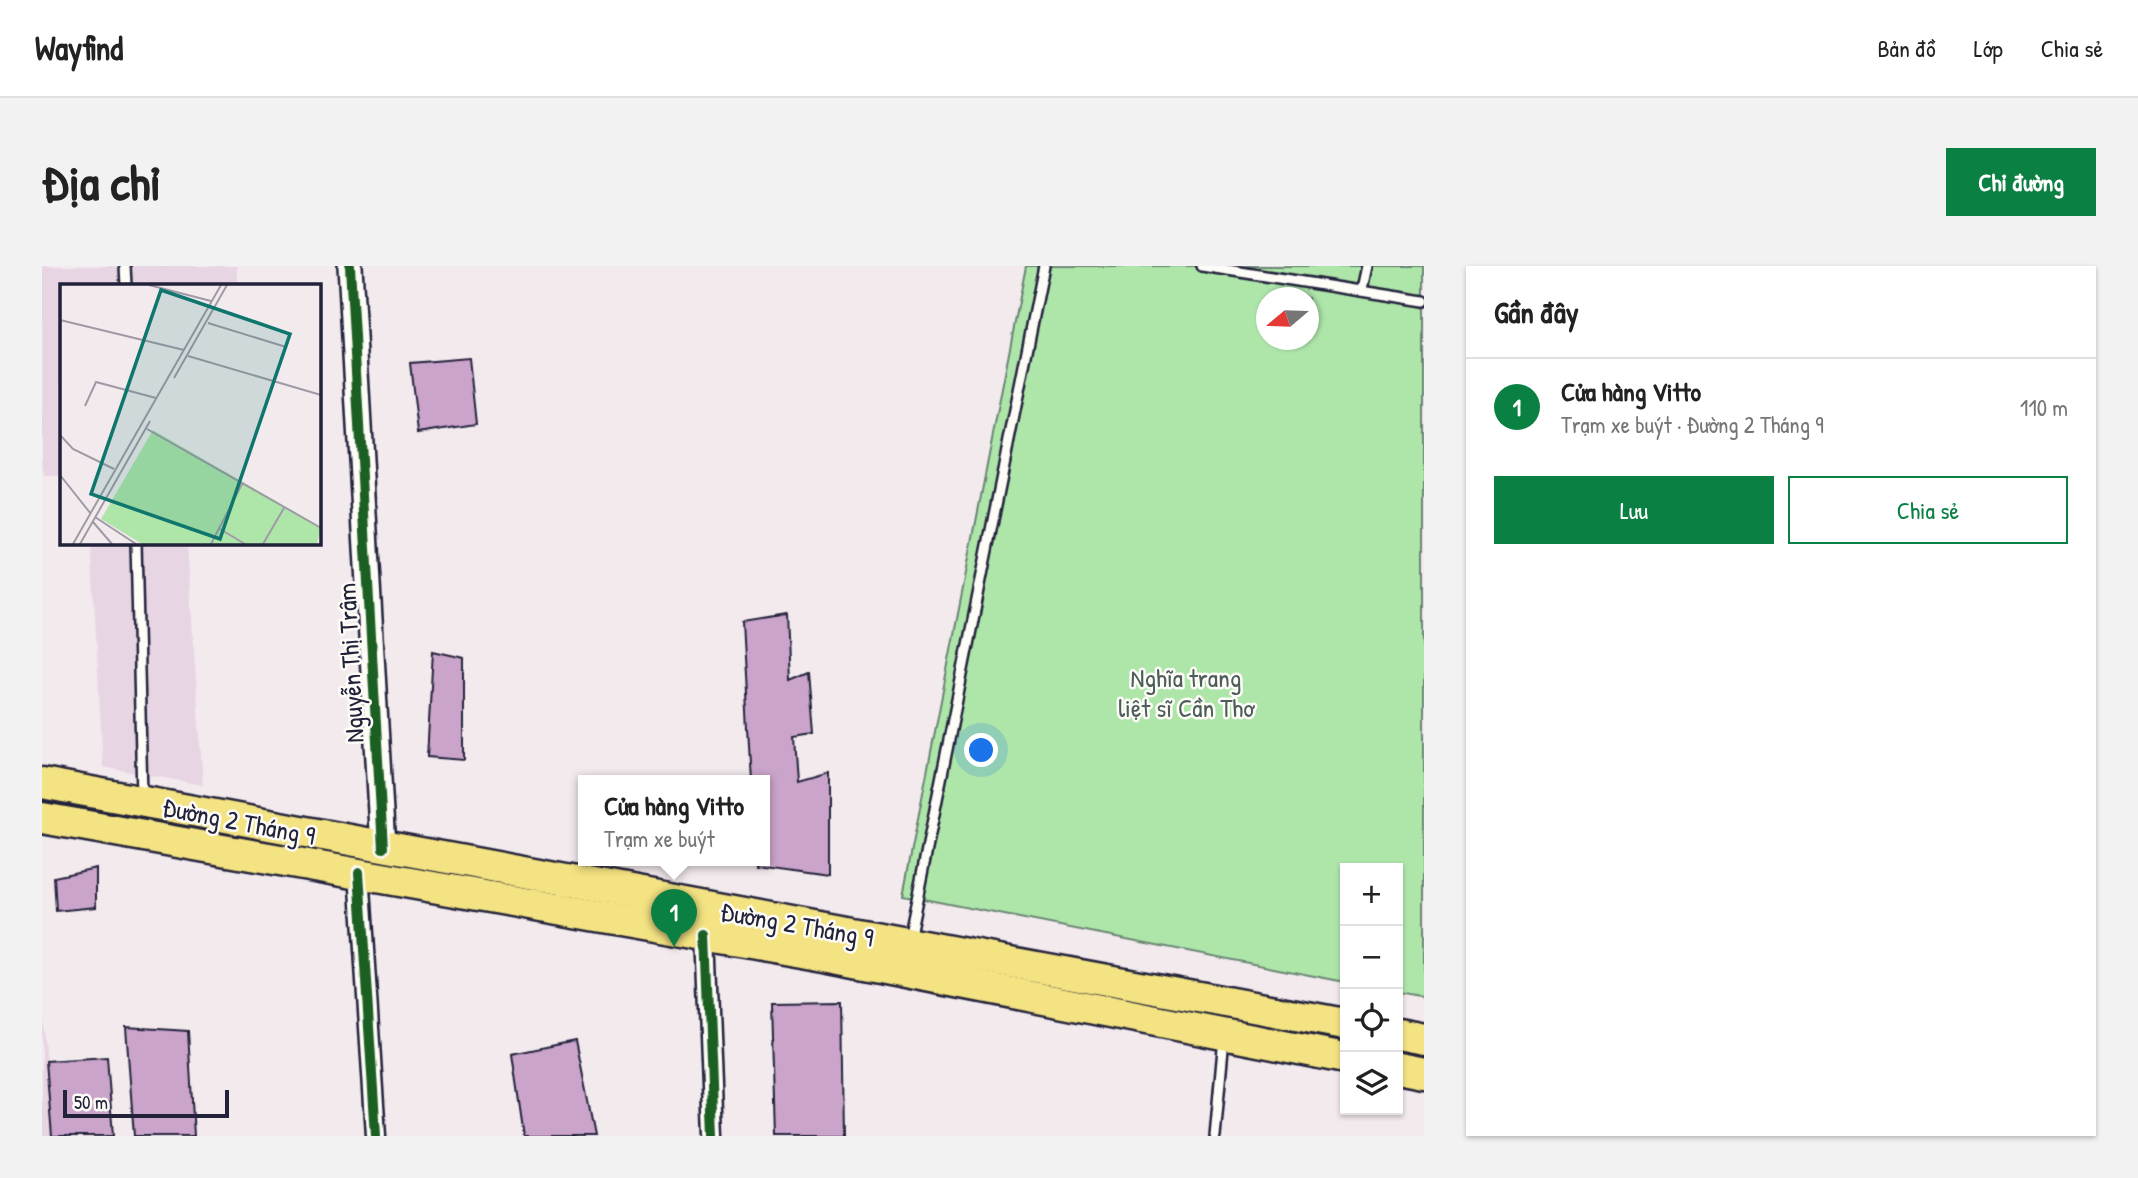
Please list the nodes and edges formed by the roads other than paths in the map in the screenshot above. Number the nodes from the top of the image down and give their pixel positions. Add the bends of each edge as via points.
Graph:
1 (125, 266) edge
2 (350, 266) edge
3 (1044, 266) edge
4 (1202, 266) edge
5 (1367, 266) edge
6 (126, 284) edge
7 (1362, 289) junction
8 (1424, 301) edge
9 (136, 544) edge
10 (42, 783) edge
11 (143, 802) junction
12 (42, 818) edge
13 (383, 848) junction
14 (359, 872) junction
15 (706, 934) junction
16 (908, 944) junction
17 (1206, 999) junction
18 (1340, 1023) edge
19 (1213, 1034) junction
20 (1403, 1035) edge
21 (1424, 1039) edge
22 (1340, 1057) edge
23 (1403, 1069) edge
24 (1424, 1073) edge
25 (376, 1136) edge
26 (714, 1136) edge
27 (1215, 1136) edge

1 - 6 lane
2 - 13 street, Nguyễn Thị Trâm
3 - 16 lane
4 - 7 lane
5 - 7 lane
7 - 8 lane
9 - 11 lane
10 - 11 highway, Đường 2 Tháng 9
11 - 13 highway, Đường 2 Tháng 9
12 - 14 highway, Đường 2 Tháng 9
13 - 16 highway, Đường 2 Tháng 9
14 - 15 highway, Đường 2 Tháng 9
14 - 25 street
15 - 19 highway, Đường 2 Tháng 9
15 - 26 street
16 - 17 highway, Đường 2 Tháng 9
17 - 18 highway, Đường 2 Tháng 9
17 - 19 highway
19 - 22 highway, Đường 2 Tháng 9
19 - 27 lane
20 - 21 highway
23 - 24 highway

